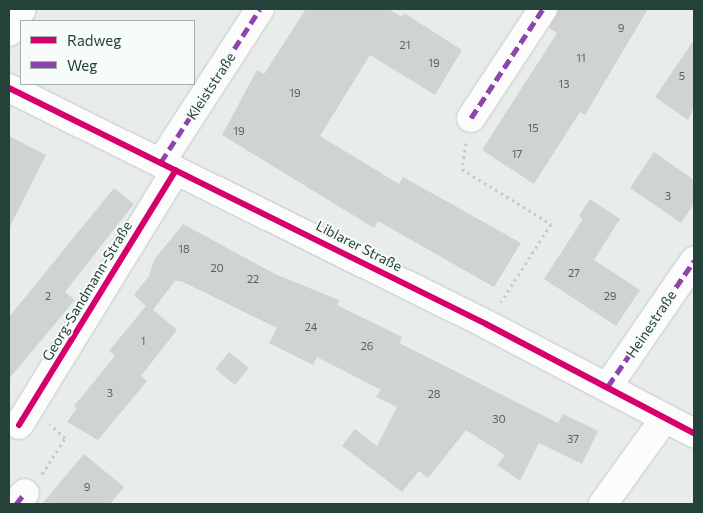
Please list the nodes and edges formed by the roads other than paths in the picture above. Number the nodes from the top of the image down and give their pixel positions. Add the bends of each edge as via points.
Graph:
1 (22, 9) edge
2 (260, 9) edge
3 (544, 9) edge
4 (9, 32) edge
5 (9, 88) edge
6 (471, 118) road end
7 (168, 166) junction
8 (694, 261) edge
9 (608, 386) junction
10 (25, 416) road end
11 (666, 418) junction
12 (694, 433) edge
13 (602, 504) edge

1 - 4 street
2 - 7 street, Kleiststraße
3 - 6 street
5 - 7 street, Liblarer Straße
7 - 9 street, Liblarer Straße
7 - 10 street, Georg-Sandmann-Straße
8 - 9 street, Heinestraße
9 - 11 street, Liblarer Straße
11 - 12 street, Liblarer Straße
11 - 13 street

